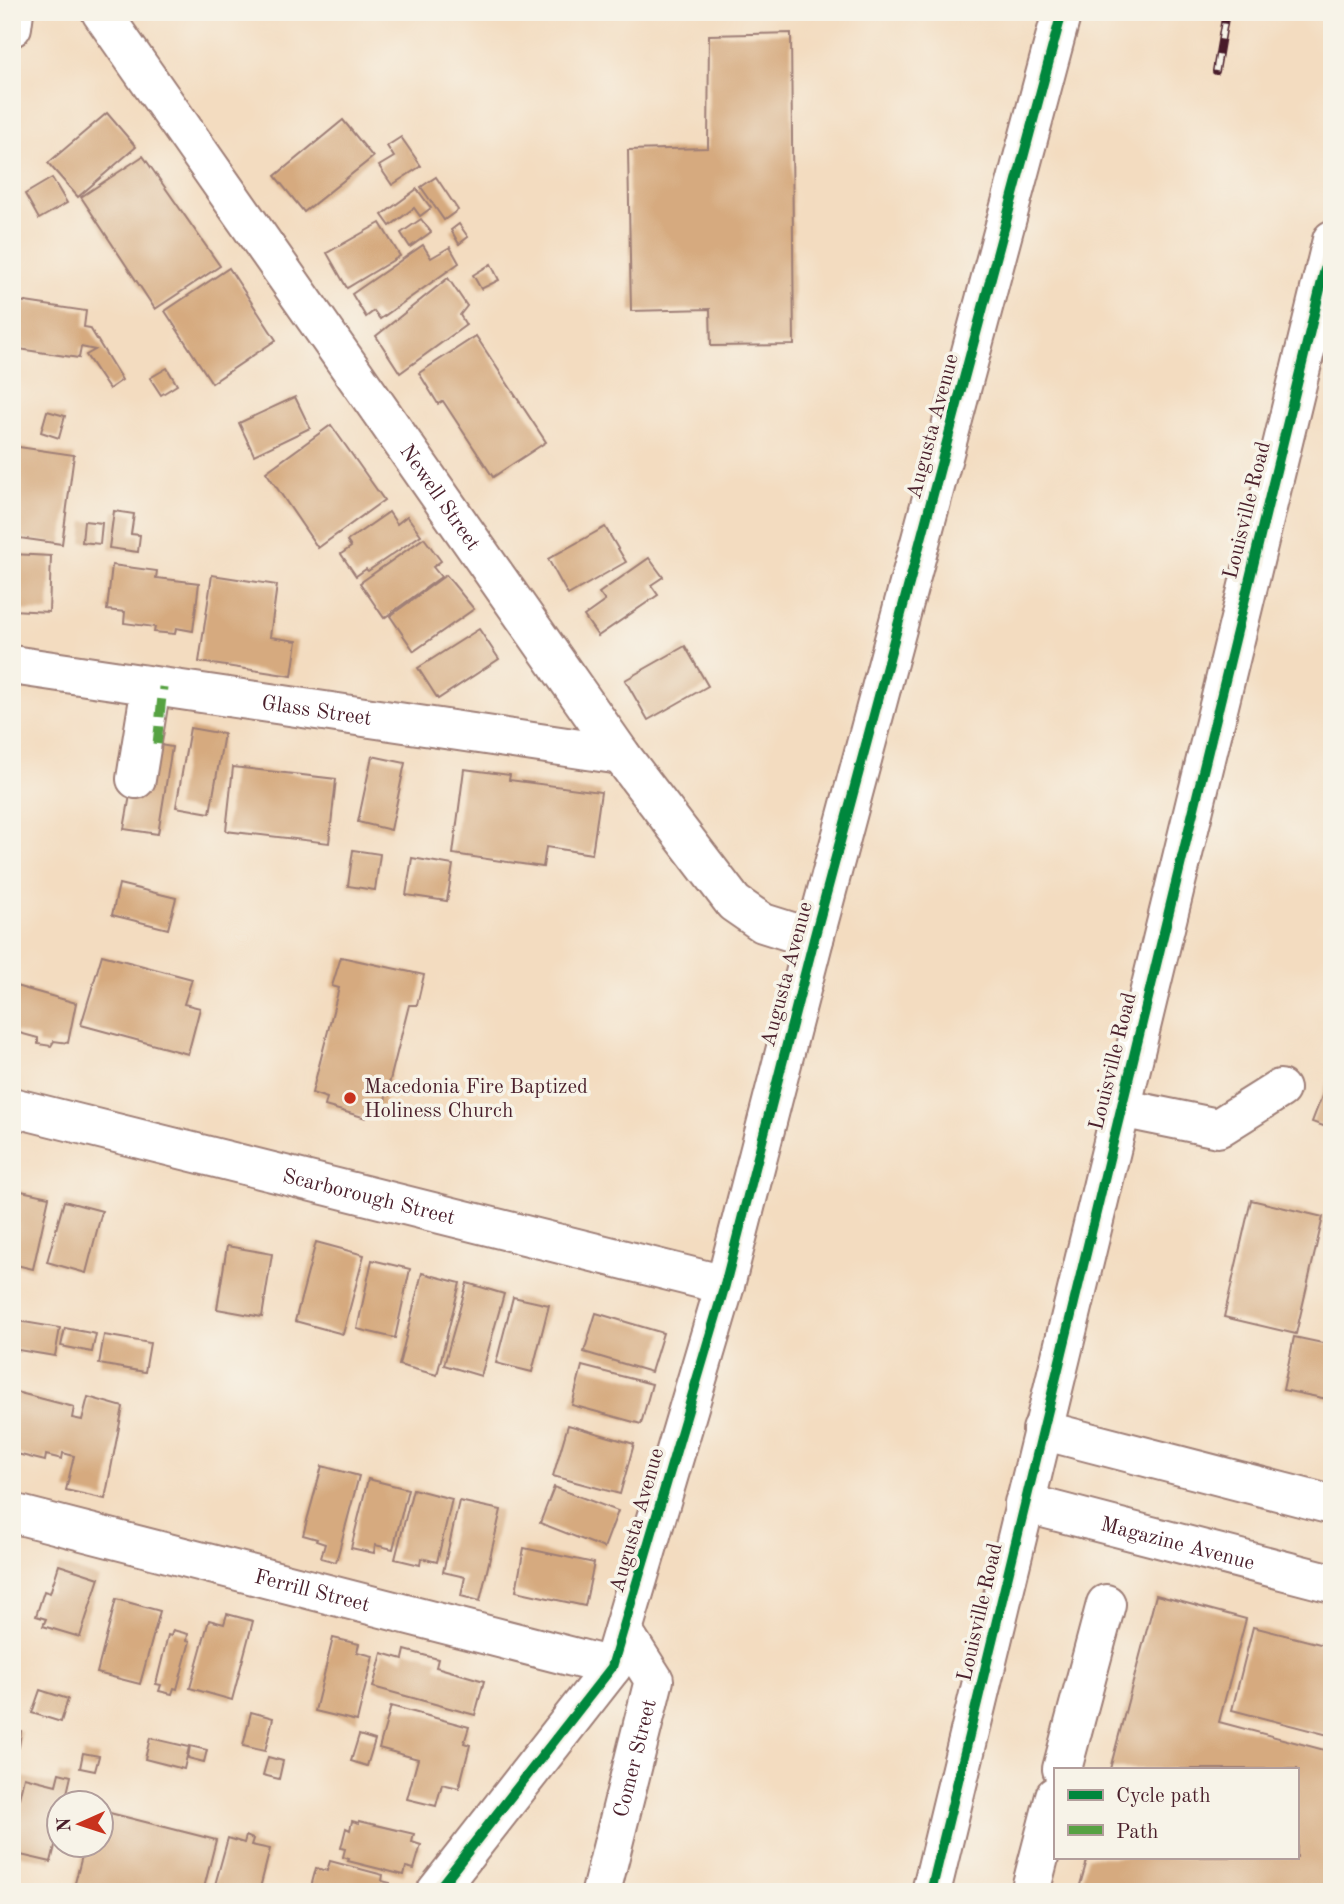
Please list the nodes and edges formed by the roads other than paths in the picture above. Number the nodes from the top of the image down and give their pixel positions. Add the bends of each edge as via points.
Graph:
1 (14, 12) edge
2 (101, 12) edge
3 (1062, 12) edge
4 (12, 27) edge
5 (1332, 240) edge
6 (12, 665) edge
7 (151, 686) junction
8 (621, 755) junction
9 (136, 779) dead end
10 (814, 939) junction
11 (1280, 1089) dead end
12 (12, 1107) edge
13 (1120, 1108) junction
14 (725, 1285) junction
15 (1042, 1430) junction
16 (1024, 1503) junction
17 (1332, 1505) edge
18 (12, 1513) edge
19 (1332, 1583) edge
20 (1106, 1604) dead end
21 (623, 1630) junction
22 (612, 1667) junction
23 (1062, 1768) edge
24 (1054, 1800) edge
25 (937, 1890) edge
26 (436, 1892) edge
27 (601, 1892) edge
28 (1030, 1892) edge

1 - 4 street
2 - 8 street, Newell Street
3 - 10 street, Augusta Avenue
5 - 13 street, Louisville Road
6 - 7 street, Glass Street
7 - 8 street, Glass Street
7 - 9 street
8 - 10 street, Newell Street via 734,903 763,923
10 - 14 street, Augusta Avenue
11 - 13 street via 1217,1128
12 - 14 street, Scarborough Street
13 - 15 street, Louisville Road
14 - 21 street, Augusta Avenue
15 - 16 street, Louisville Road
15 - 17 street
16 - 19 street, Magazine Avenue
16 - 25 street, Louisville Road
18 - 22 street, Ferrill Street
20 - 23 street
21 - 22 street, Augusta Avenue
21 - 27 street, Comer Street via 654,1680
22 - 26 street, Augusta Avenue
24 - 28 street

